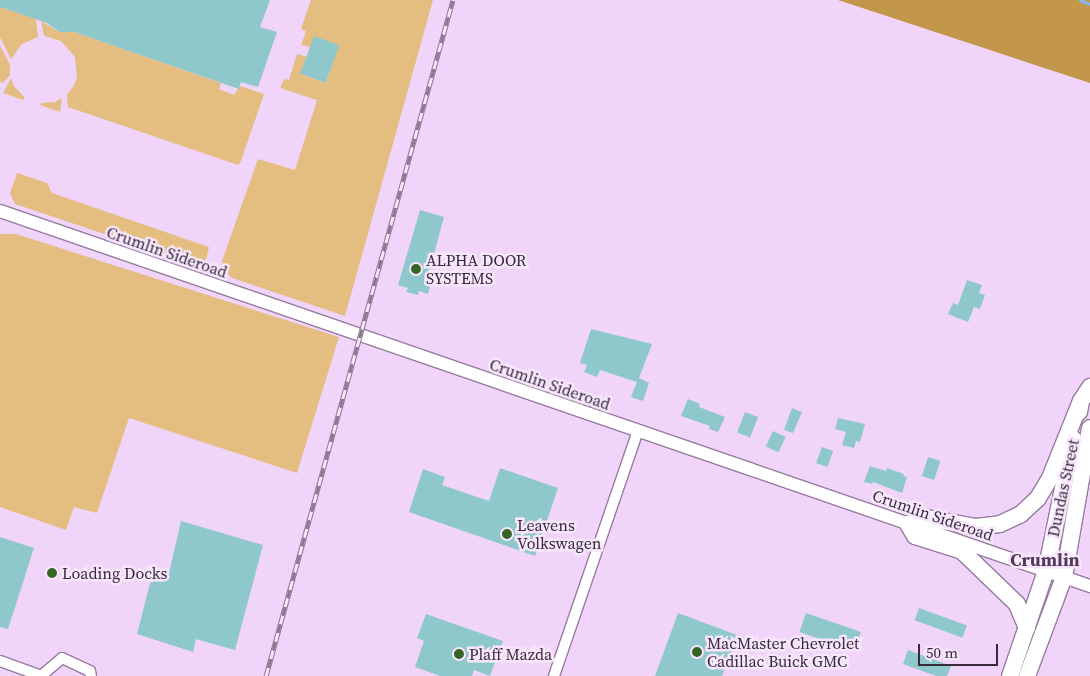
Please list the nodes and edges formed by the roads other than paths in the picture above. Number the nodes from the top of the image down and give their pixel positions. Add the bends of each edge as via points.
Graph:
1 (0, 211) edge
2 (1086, 394) edge
3 (1090, 428) edge
4 (638, 431) junction
5 (908, 524) junction
6 (1046, 571) junction
7 (1064, 577) junction
8 (1090, 586) edge
9 (1026, 628) junction
10 (0, 661) edge
11 (42, 676) edge
12 (92, 676) edge
13 (554, 676) edge
14 (1010, 676) edge
15 (1027, 676) edge

1 - 4 street, Crumlin Sideroad
2 - 5 main road via 1050,478 1038,498 1021,514 1000,524 976,527 927,518
2 - 6 main road, Dundas Street
3 - 7 main road, Dundas Street
4 - 5 street, Crumlin Sideroad
4 - 13 street
5 - 6 street, Crumlin Sideroad
5 - 9 main road via 915,536 962,551 1017,604
6 - 7 street, Crumlin Sideroad
6 - 9 main road, Dundas Street
7 - 8 street, Crumlin Sideroad
7 - 15 main road, Dundas Street
9 - 14 main road, Dundas Street
10 - 11 street
11 - 12 street via 62,658 90,671

